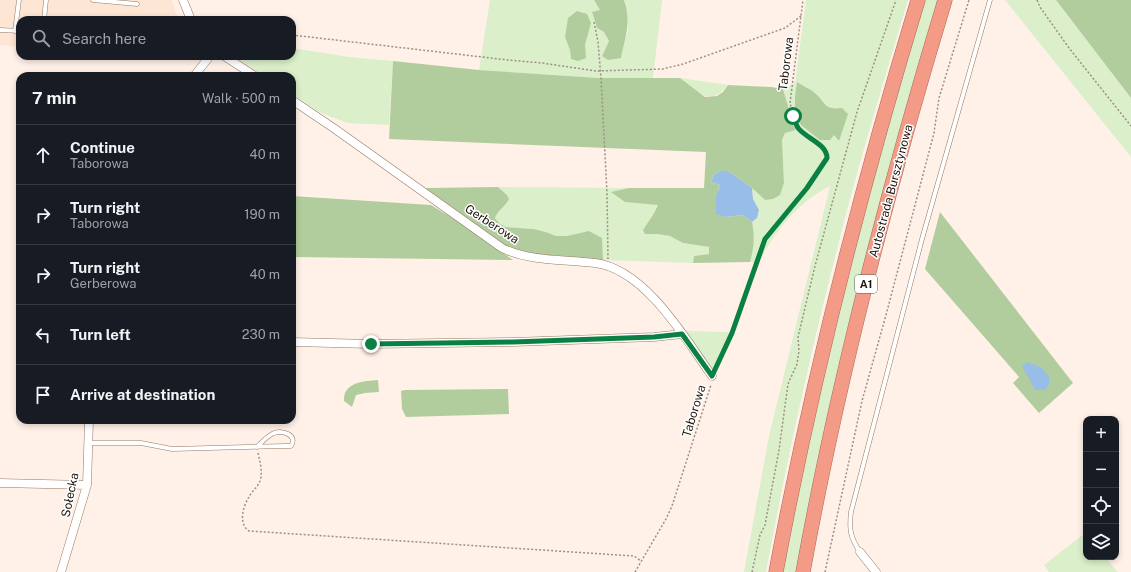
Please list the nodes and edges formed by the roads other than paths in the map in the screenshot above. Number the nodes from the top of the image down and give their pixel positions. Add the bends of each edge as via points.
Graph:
1 (18, 0) edge
2 (46, 0) edge
3 (93, 0) edge
4 (183, 0) edge
5 (918, 0) edge
6 (945, 0) edge
7 (990, 0) edge
8 (137, 4) dead end
9 (18, 16) edge
10 (44, 16) edge
11 (189, 16) edge
12 (0, 30) edge
13 (16, 31) edge
14 (207, 60) edge
15 (230, 60) edge
16 (197, 72) edge
17 (249, 72) edge
18 (296, 103) edge
19 (682, 334) junction
20 (296, 342) edge
21 (712, 376) road end
22 (89, 424) edge
23 (89, 443) junction
24 (257, 447) junction
25 (0, 483) edge
26 (87, 485) junction
27 (860, 552) joint
28 (61, 572) edge
29 (776, 572) edge
30 (803, 572) edge
31 (876, 572) edge

1 - 9 lane
2 - 10 lane
3 - 8 lane
4 - 11 street
5 - 29 highway, A1 via 835,297 799,454
6 - 30 highway, Autostrada Bursztynowa / A1 via 882,220 835,414
7 - 27 lane via 922,239 851,512 851,537
12 - 13 lane
14 - 16 street
15 - 17 street
18 - 19 street, Gerberowa via 502,248 529,257 607,265 626,274 657,301
19 - 20 street via 513,342
19 - 21 street, Gerberowa
22 - 23 street, Sołecka
23 - 24 lane via 141,443 172,449
23 - 26 street, Sołecka
24 - 24 lane via 266,437 278,432 285,432 292,438 290,446
25 - 26 street
26 - 28 street, Sołecka
27 - 31 street

